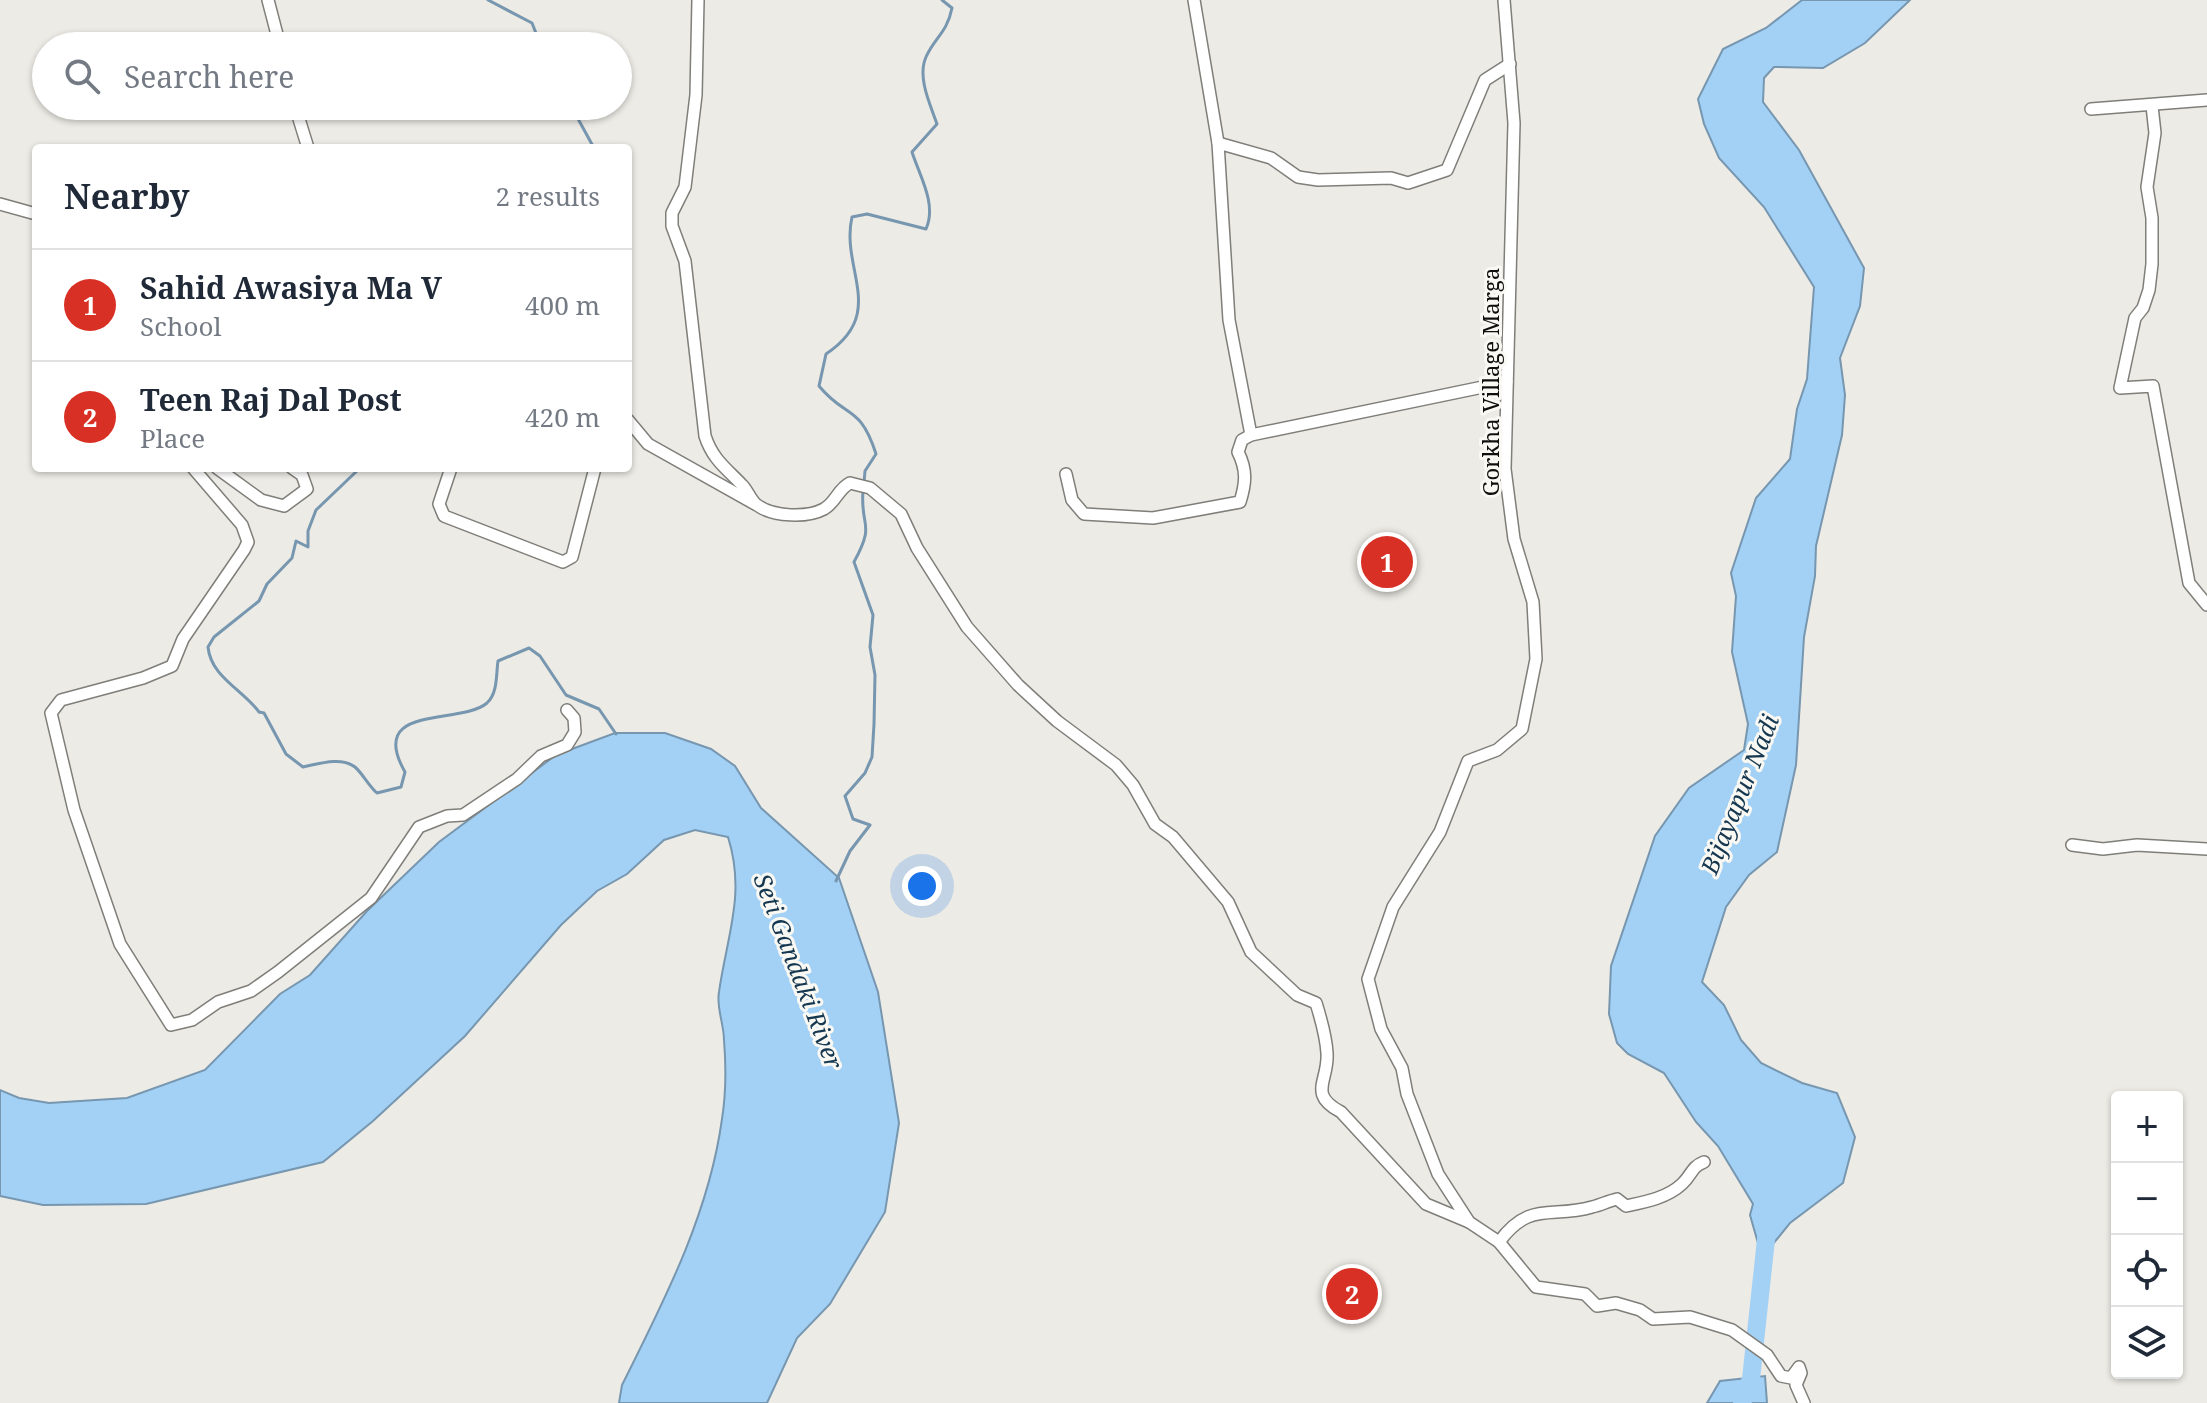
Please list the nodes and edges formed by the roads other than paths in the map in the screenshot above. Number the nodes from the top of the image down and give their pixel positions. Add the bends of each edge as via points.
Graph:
1 (268, 0) edge
2 (698, 0) edge
3 (1194, 0) edge
4 (1504, 0) edge
5 (276, 32) edge
6 (1510, 64) junction
7 (2207, 100) edge
8 (2152, 106) junction
9 (2091, 109) dead end
10 (299, 120) edge
11 (1218, 143) junction
12 (307, 144) edge
13 (0, 204) edge
14 (32, 213) edge
15 (1507, 382) junction
16 (632, 425) edge
17 (1251, 435) junction
18 (642, 438) junction
19 (632, 440) edge
20 (196, 472) edge
21 (222, 472) edge
22 (298, 472) edge
23 (450, 472) edge
24 (594, 472) edge
25 (1066, 474) dead end
26 (755, 504) junction
27 (2207, 605) edge
28 (567, 710) dead end
29 (2072, 845) dead end
30 (2207, 849) edge
31 (1704, 1162) dead end
32 (1469, 1222) junction
33 (1499, 1242) junction
34 (1804, 1403) edge

1 - 5 street
2 - 26 street via 696,95 685,187 672,213 672,226 687,271 705,436 712,457
3 - 11 street
4 - 6 street, Gorkha Village Marga
6 - 11 street via 1485,80 1447,170 1427,178 1408,183 1391,178 1298,177 1271,158
6 - 15 street, Gorkha Village Marga via 1514,223
7 - 8 street
8 - 9 street
8 - 27 street via 2155,133 2147,187 2152,264 2120,388 2153,386 2189,583
10 - 12 street
11 - 17 street via 1229,320
13 - 14 street
15 - 17 street
15 - 32 street, Gorkha Village Marga via 1505,469 1514,539 1537,627 1533,685 1522,729 1497,750 1468,761 1440,832 1393,907 1368,979 1381,1029 1402,1068 1438,1174
16 - 18 street
17 - 25 street via 1242,440 1238,452 1245,487 1240,502 1230,506 1153,518 1084,514 1072,500
18 - 19 street
18 - 26 street
20 - 28 street via 242,525 248,542 244,550 183,639 172,666 61,700 51,713 74,810 120,944 171,1025 251,991 278,972 371,898 419,827 463,815 541,756 567,745 575,732
21 - 22 street via 261,500 284,506 307,489
23 - 24 street via 439,504 451,522 563,562 572,557
26 - 32 street via 779,514 809,514 827,508 850,483 870,488 892,504 967,627 1018,685 1116,765 1155,824 1173,837 1228,902 1251,952 1297,995 1316,1003 1327,1056 1321,1093 1327,1104 1341,1112 1426,1204
29 - 30 street
31 - 33 street via 1660,1197 1626,1206 1617,1199 1591,1208 1526,1215
32 - 33 street, Gorkha Village Marga
33 - 34 street, Gorkha Village Marga via 1536,1287 1585,1294 1597,1306 1627,1306 1653,1319 1690,1317 1747,1337 1781,1376 1791,1378 1799,1367 1796,1385

